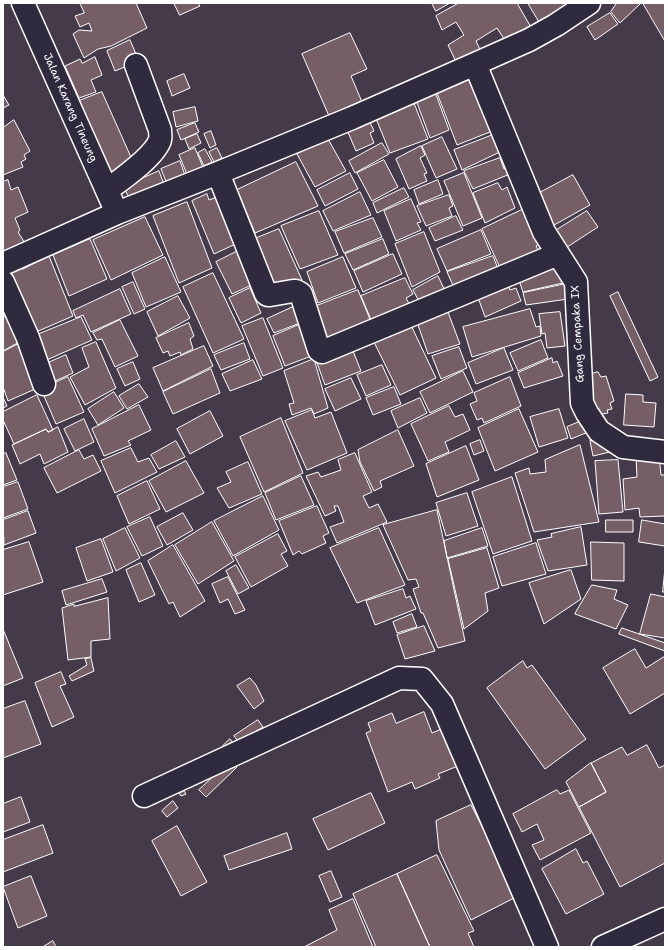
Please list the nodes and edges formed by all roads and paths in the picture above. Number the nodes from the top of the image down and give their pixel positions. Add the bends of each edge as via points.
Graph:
1 (23, 3) edge
2 (589, 3) edge
3 (475, 64) junction
4 (136, 65) dead end
5 (218, 174) junction
6 (108, 190) junction
7 (117, 213) junction
8 (558, 254) junction
9 (3, 264) edge
10 (3, 282) edge
11 (44, 384) dead end
12 (665, 452) edge
13 (144, 796) dead end
14 (665, 919) edge
15 (547, 947) edge
16 (603, 947) edge

1 - 6 street, Jalan Karang Tineung
2 - 3 street via 529,40
3 - 5 street
3 - 8 street, Gang Cempaka IX via 544,232
4 - 6 street via 160,130 160,139 143,162
5 - 7 street
5 - 8 street via 266,294 293,291 301,294 319,350 322,352
6 - 7 street, Jalan Karang Tineung
7 - 9 street
8 - 12 street, Gang Cempaka IX via 576,282 582,403 587,413 599,431 623,447
10 - 11 street via 28,338
13 - 15 street via 399,678 422,679 442,704
14 - 16 street

